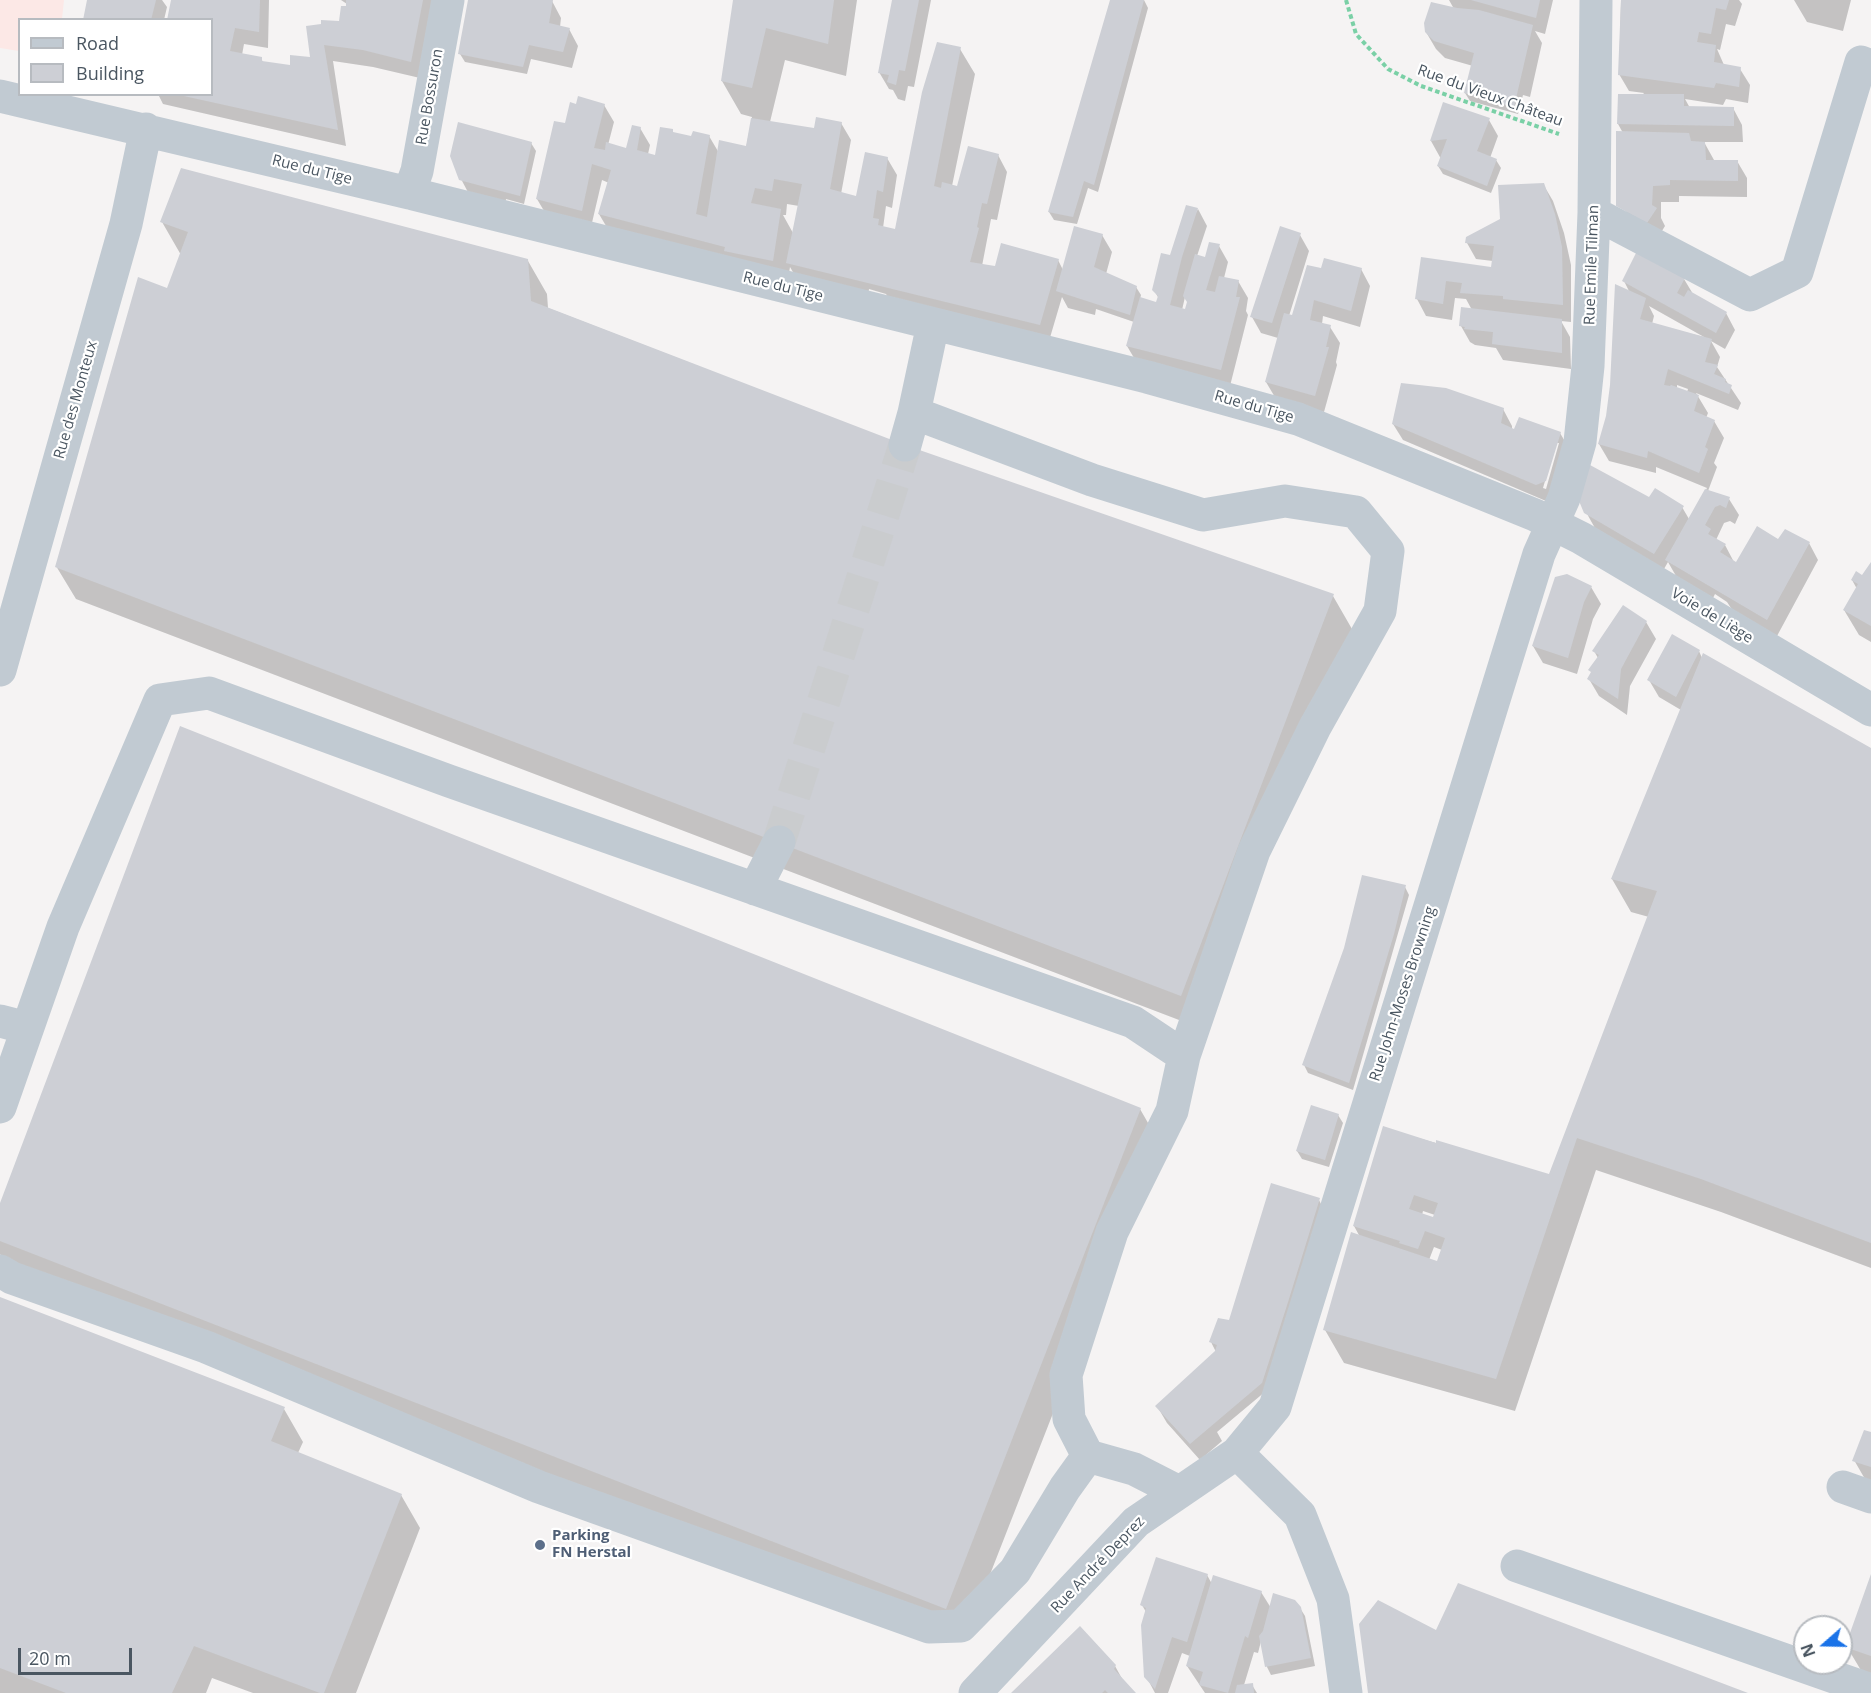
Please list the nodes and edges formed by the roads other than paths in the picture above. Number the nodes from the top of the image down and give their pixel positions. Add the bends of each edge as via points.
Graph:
1 (448, 0) edge
2 (1596, 0) edge
3 (1871, 66) edge
4 (0, 96) edge
5 (146, 129) junction
6 (409, 193) junction
7 (1594, 213) junction
8 (933, 324) junction
9 (914, 414) junction
10 (905, 445) tunnel mouth
11 (1552, 524) junction
12 (0, 670) edge
13 (1871, 710) edge
14 (779, 842) tunnel mouth
15 (755, 888) junction
16 (14, 1024) edge
17 (1184, 1056) junction
18 (0, 1107) edge
19 (0, 1271) edge
20 (1237, 1454) junction
21 (1088, 1456) junction
22 (1179, 1492) junction
23 (1517, 1566) dead end
24 (1871, 1690) edge
25 (975, 1693) edge
26 (1346, 1693) edge

1 - 6 street, Rue Bossuron via 417,171
2 - 7 street, Rue Emile Tilman
3 - 7 street via 1861,62 1797,272 1750,295
4 - 5 street, Rue du Tige
5 - 6 street, Rue du Tige
5 - 12 street, Rue des Monteux via 126,224
6 - 8 street, Rue du Tige
7 - 11 street, Rue Emile Tilman via 1588,366 1580,442
8 - 9 street
8 - 11 street, Rue du Tige via 1298,419
9 - 10 street
9 - 17 street via 1092,480 1203,515 1285,501 1356,512 1388,551 1380,611 1315,727 1254,851
11 - 13 street, Voie de Liège
11 - 20 street, Rue John-Moses Browning via 1539,554 1275,1407
14 - 15 street
15 - 16 street via 209,693 160,700 63,927
15 - 17 street via 1133,1022
16 - 18 street
17 - 21 street via 1172,1112 1112,1232 1066,1375 1069,1419
19 - 21 street via 206,1347 539,1487 929,1627 961,1626 1015,1571
20 - 22 street, Rue André Deprez
20 - 26 street via 1300,1515 1333,1599
21 - 22 street via 1134,1469
22 - 25 street, Rue André Deprez via 1136,1522
23 - 24 street

